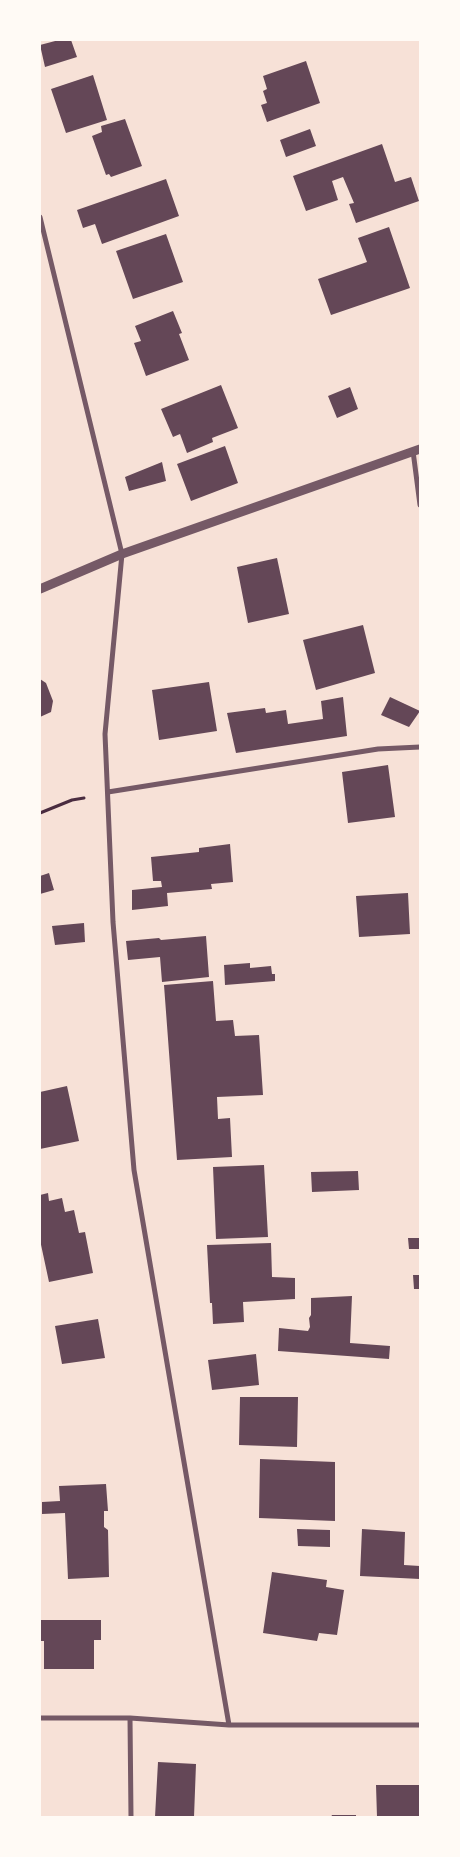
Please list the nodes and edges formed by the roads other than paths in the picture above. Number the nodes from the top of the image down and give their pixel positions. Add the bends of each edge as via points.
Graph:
1 (40, 218) edge
2 (416, 450) edge
3 (420, 505) edge
4 (122, 554) junction
5 (40, 589) edge
6 (420, 746) edge
7 (108, 792) junction
8 (40, 1718) edge
9 (130, 1718) junction
10 (229, 1724) junction
11 (420, 1725) edge
12 (132, 1817) edge

1 - 4 street
2 - 3 street
2 - 4 street
4 - 5 street
4 - 7 street via 105,734
6 - 7 street via 378,749
7 - 10 street via 114,922 134,1170
8 - 9 street
9 - 10 street
9 - 12 street
10 - 11 street

